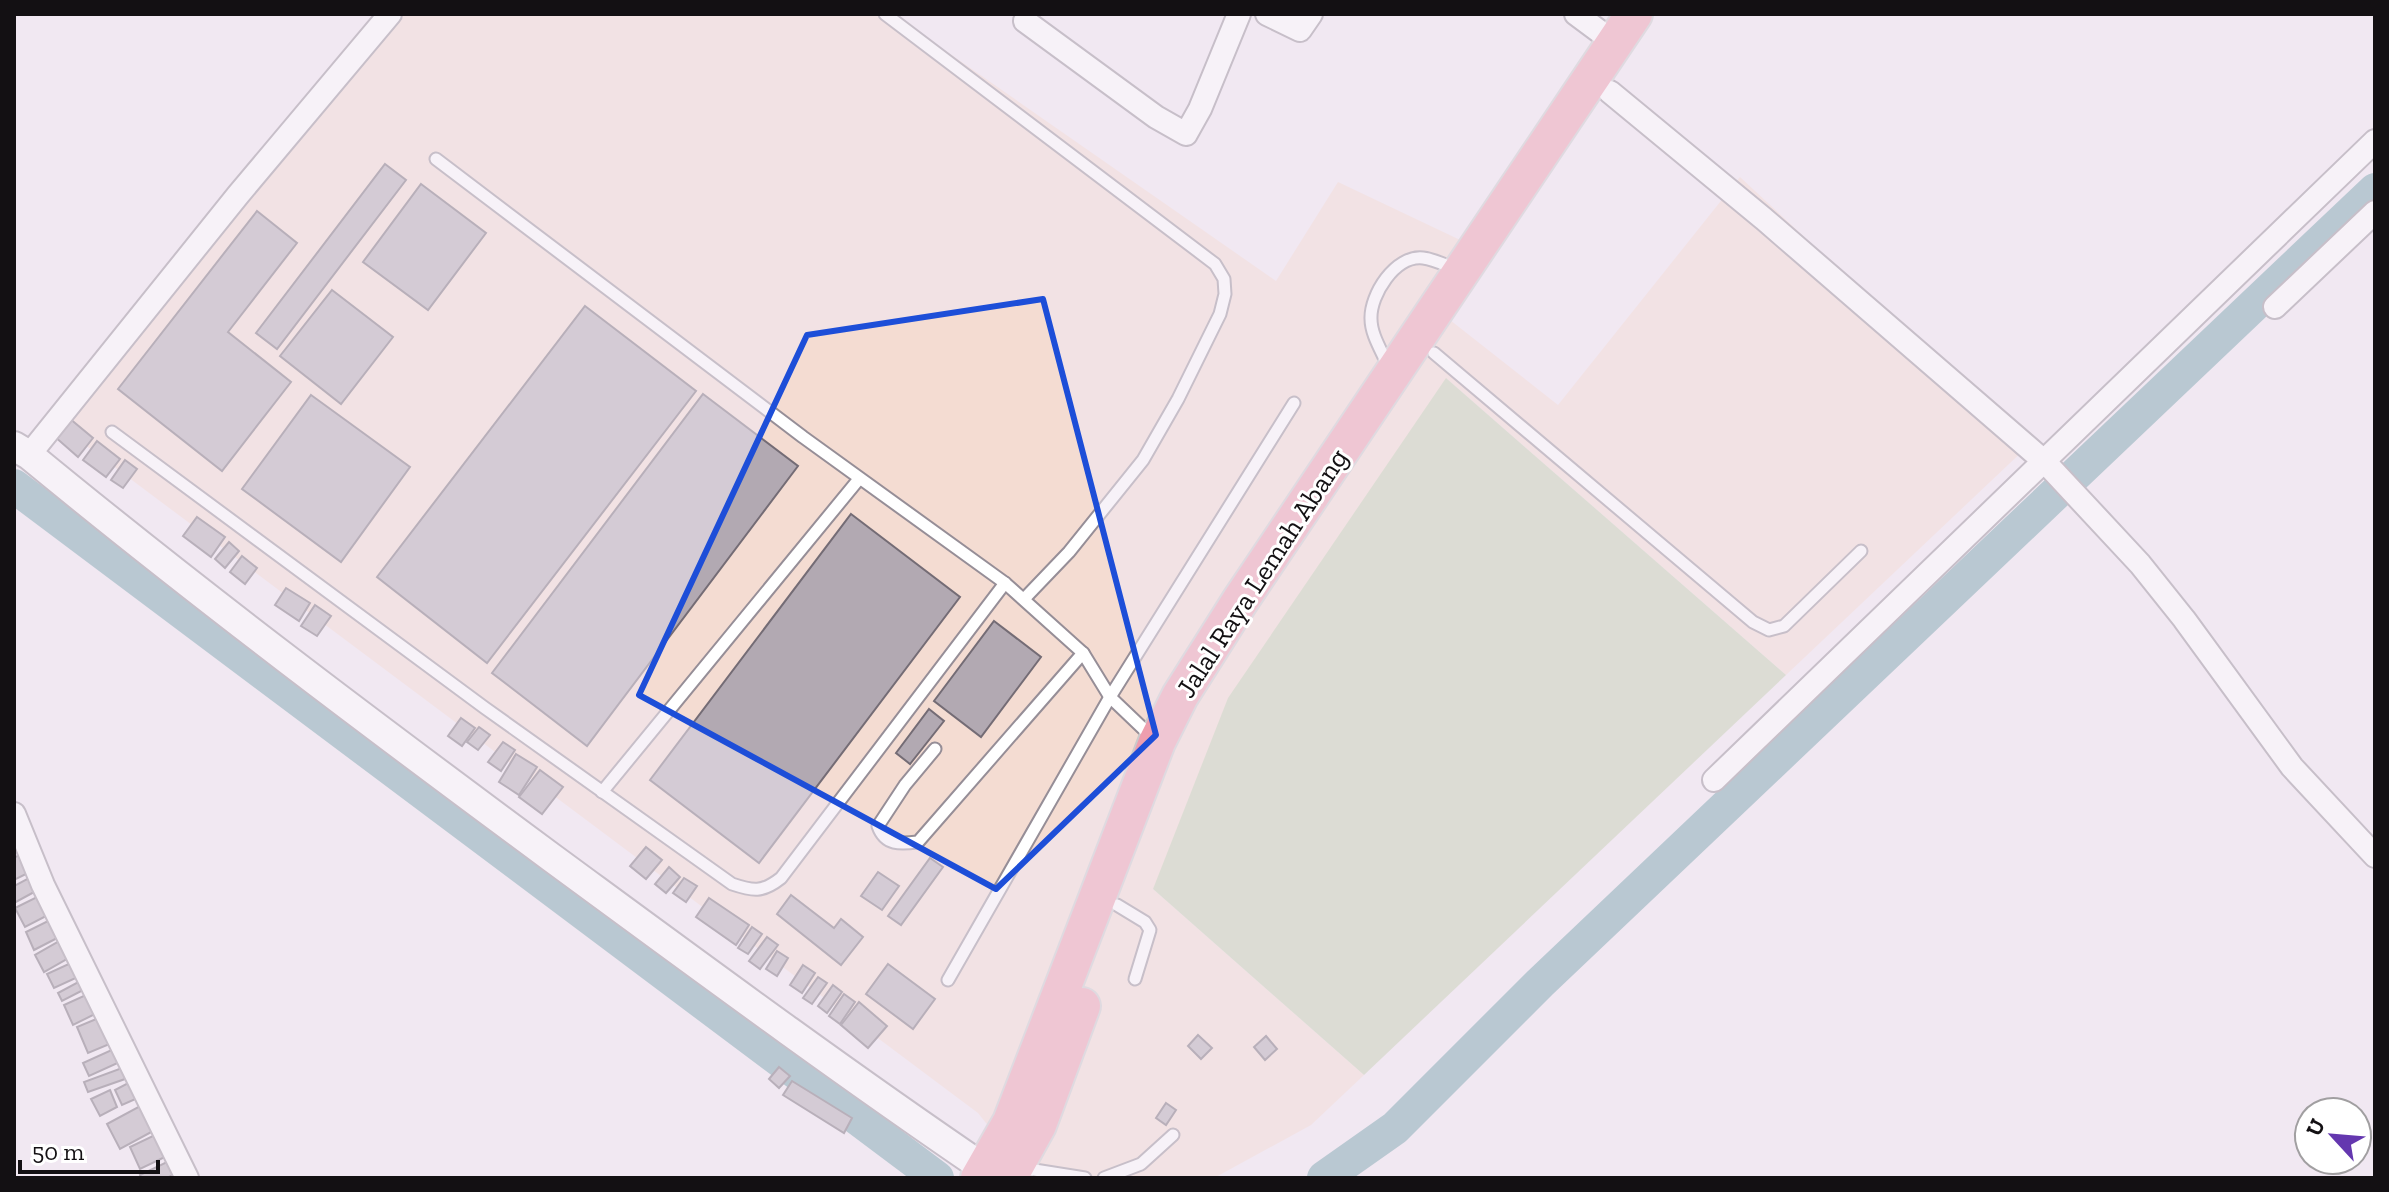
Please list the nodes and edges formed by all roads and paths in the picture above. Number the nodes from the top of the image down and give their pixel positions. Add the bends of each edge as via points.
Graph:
1 (390, 14) edge
2 (885, 14) edge
3 (1239, 14) edge
4 (1267, 14) edge
5 (1311, 14) edge
6 (1576, 14) edge
7 (1660, 14) edge
8 (1025, 21) dead end
9 (1624, 28) edge
10 (1610, 92) junction
11 (2375, 141) edge
12 (436, 159) dead end
13 (2375, 212) edge
14 (1462, 272) junction
15 (2275, 307) dead end
16 (1434, 353) junction
17 (1392, 373) junction
18 (1294, 403) dead end
19 (112, 432) dead end
20 (21, 451) edge
21 (2058, 475) junction
22 (859, 479) junction
23 (1861, 551) dead end
24 (1005, 583) junction
25 (1024, 599) junction
26 (1083, 653) junction
27 (1110, 697) junction
28 (1157, 742) junction
29 (935, 749) dead end
30 (1714, 780) dead end
31 (602, 792) junction
32 (14, 814) edge
33 (2375, 856) edge
34 (1117, 905) junction
35 (1135, 979) dead end
36 (948, 980) dead end
37 (1173, 1135) dead end
38 (997, 1173) edge
39 (187, 1178) edge
40 (1085, 1178) edge
41 (1104, 1178) edge

1 - 20 street
2 - 25 lane via 1215,264 1224,279 1225,294 1207,342 1143,460
3 - 8 street via 1186,134
4 - 5 street via 1300,30
6 - 9 street
7 - 10 highway, Jalal Raya Lemah Abang
9 - 14 highway, Jalal Raya Lemah Abang
10 - 16 highway, Jalal Raya Lemah Abang
10 - 21 street
11 - 21 street
12 - 22 lane
13 - 15 street
14 - 17 highway, Jalal Raya Lemah Abang
14 - 17 lane via 1423,258 1397,267 1383,283 1371,319
16 - 23 lane via 1753,622 1769,630 1784,626
16 - 34 highway, Jalal Raya Lemah Abang via 1211,685
17 - 28 highway, Jalal Raya Lemah Abang via 1216,637
18 - 27 lane
19 - 31 lane
20 - 38 street via 362,718 775,1023
21 - 30 street
21 - 33 street via 2140,564 2292,767
22 - 24 lane
22 - 31 lane
24 - 25 lane
24 - 31 lane via 781,878 768,888 754,892 732,884
25 - 26 lane
26 - 27 lane
26 - 29 lane via 918,842 896,844 878,826
27 - 28 lane
27 - 36 lane
28 - 38 highway, Jalal Raya Lemah Abang via 1011,1122
32 - 39 street via 43,885
34 - 35 lane via 1150,930
34 - 38 highway, Jalal Raya Lemah Abang via 1038,1125
37 - 41 lane via 1141,1164
38 - 40 lane

